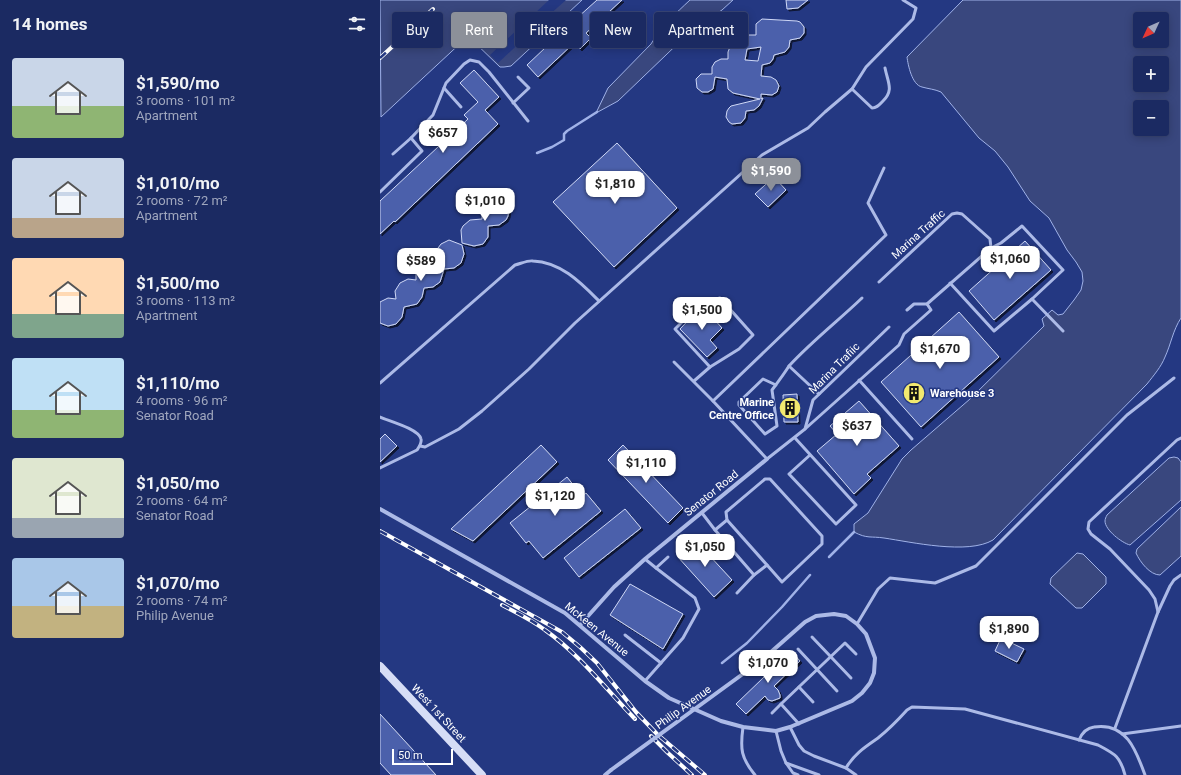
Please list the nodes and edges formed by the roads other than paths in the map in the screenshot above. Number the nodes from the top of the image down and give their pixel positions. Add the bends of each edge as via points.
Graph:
1 (903, 0) edge
2 (885, 68) dead end
3 (518, 77) dead end
4 (444, 88) junction
5 (852, 89) junction
6 (513, 102) junction
7 (461, 107) dead end
8 (528, 121) dead end
9 (411, 138) junction
10 (393, 154) dead end
11 (884, 168) dead end
12 (380, 192) edge
13 (991, 248) junction
14 (879, 282) dead end
15 (950, 283) junction
16 (862, 298) dead end
17 (1032, 299) junction
18 (599, 301) junction
19 (928, 304) junction
20 (907, 310) dead end
21 (889, 327) dead end
22 (1063, 331) dead end
23 (674, 362) dead end
24 (789, 366) junction
25 (710, 367) junction
26 (1174, 378) dead end
27 (859, 380) junction
28 (694, 381) junction
29 (380, 383) edge
30 (776, 385) junction
31 (819, 394) junction
32 (713, 401) junction
33 (380, 418) edge
34 (805, 429) junction
35 (795, 438) junction
36 (1181, 438) edge
37 (912, 439) dead end
38 (420, 446) junction
39 (810, 455) junction
40 (767, 459) junction
41 (380, 468) edge
42 (380, 509) edge
43 (702, 512) junction
44 (727, 520) junction
45 (715, 530) junction
46 (668, 557) dead end
47 (645, 559) junction
48 (767, 565) junction
49 (656, 568) junction
50 (754, 575) junction
51 (1181, 575) edge
52 (737, 593) dead end
53 (1158, 612) junction
54 (857, 624) junction
55 (580, 625) junction
56 (625, 635) dead end
57 (812, 637) dead end
58 (798, 649) dead end
59 (856, 654) dead end
60 (831, 656) junction
61 (661, 663) junction
62 (380, 666) edge
63 (817, 670) junction
64 (851, 678) dead end
65 (645, 681) junction
66 (799, 687) junction
67 (837, 691) dead end
68 (813, 702) dead end
69 (781, 704) junction
70 (772, 713) dead end
71 (799, 724) junction
72 (1181, 726) edge
73 (743, 728) junction
74 (790, 728) junction
75 (1115, 728) junction
76 (762, 730) joint
77 (776, 731) junction
78 (1122, 734) junction
79 (1079, 740) junction
80 (786, 763) junction
81 (846, 768) junction
82 (482, 775) edge
83 (605, 775) edge
84 (756, 775) edge
85 (798, 775) edge
86 (819, 775) edge
87 (856, 775) edge
88 (1125, 775) edge
89 (1144, 775) edge

1 - 5 lane via 916,8 913,19 866,67
2 - 5 lane via 890,90 888,96 877,107 872,108
3 - 6 lane via 529,88
4 - 6 lane via 470,60 479,62
4 - 7 lane
4 - 9 lane via 433,115
5 - 18 lane via 808,128 762,155
6 - 8 lane
9 - 10 lane
9 - 12 lane via 422,151
11 - 32 lane via 868,202 886,235
13 - 14 lane, Marina Traffic via 990,239 962,214 952,214
13 - 15 lane
13 - 17 lane via 1001,244 1022,226 1063,270
15 - 17 lane via 994,331
15 - 19 lane
16 - 24 lane
17 - 22 lane
18 - 29 lane via 577,279 553,265 532,260 515,265
18 - 38 lane via 482,412 459,429 425,447
19 - 20 lane via 914,304
19 - 27 lane via 931,310 904,334 899,345
21 - 31 lane, Marina Trafiic
23 - 28 lane
24 - 30 lane
24 - 31 lane
25 - 25 lane via 739,349 753,336 720,298 701,303 675,329
25 - 28 lane
26 - 54 lane via 1127,415 976,566 935,583 890,578 878,589
27 - 34 lane
27 - 37 lane
28 - 32 lane
30 - 30 lane via 772,390 777,426 765,434 739,405 740,400 763,379
31 - 34 lane, Marina Trafiic via 813,400
32 - 40 lane
33 - 38 lane via 411,429 422,440
34 - 35 lane
35 - 39 lane
35 - 40 lane
36 - 53 lane via 1089,522 1088,528 1091,534 1110,549 1149,590 1155,599
38 - 41 lane via 410,454
39 - 39 lane via 856,505 836,524 789,474
40 - 43 street, Senator Road
42 - 55 street, McKeen Avenue via 546,602
43 - 45 lane
43 - 47 street, Senator Road
44 - 45 lane
44 - 48 lane
44 - 48 lane via 726,512 765,479 770,479 822,536 822,544 782,582
45 - 50 lane
46 - 49 lane
47 - 49 lane
47 - 55 street, Senator Road via 614,587
48 - 50 lane
49 - 61 lane via 695,598 699,609 683,638
50 - 52 lane
51 - 53 lane via 1170,586
53 - 75 lane
54 - 71 street, Philip Avenue via 866,634 875,658 870,683 852,701
54 - 83 street, Philip Avenue, bridge via 846,616 816,616 798,627 762,660
55 - 65 street, McKeen Avenue
56 - 61 lane
57 - 60 lane
58 - 63 lane
59 - 60 lane via 845,643
60 - 63 lane
60 - 64 lane
61 - 65 lane
62 - 82 street, West 1st Street
63 - 66 lane
63 - 67 lane
65 - 73 street, McKeen Avenue via 676,701
66 - 68 lane
66 - 69 lane
69 - 70 lane
69 - 71 lane
71 - 74 street, Philip Avenue
72 - 78 lane
73 - 76 street, McKeen Avenue
73 - 84 lane via 741,749
74 - 77 street, Philip Avenue
74 - 81 lane via 804,751
75 - 78 lane
75 - 79 lane via 1090,728 1081,733
76 - 77 street, Philip Avenue
77 - 80 lane
78 - 89 lane via 1137,753
79 - 81 lane via 965,709 912,707 878,738 859,751
79 - 88 lane via 1098,745 1114,754 1122,763
80 - 85 lane via 793,773
80 - 86 lane
81 - 87 lane

